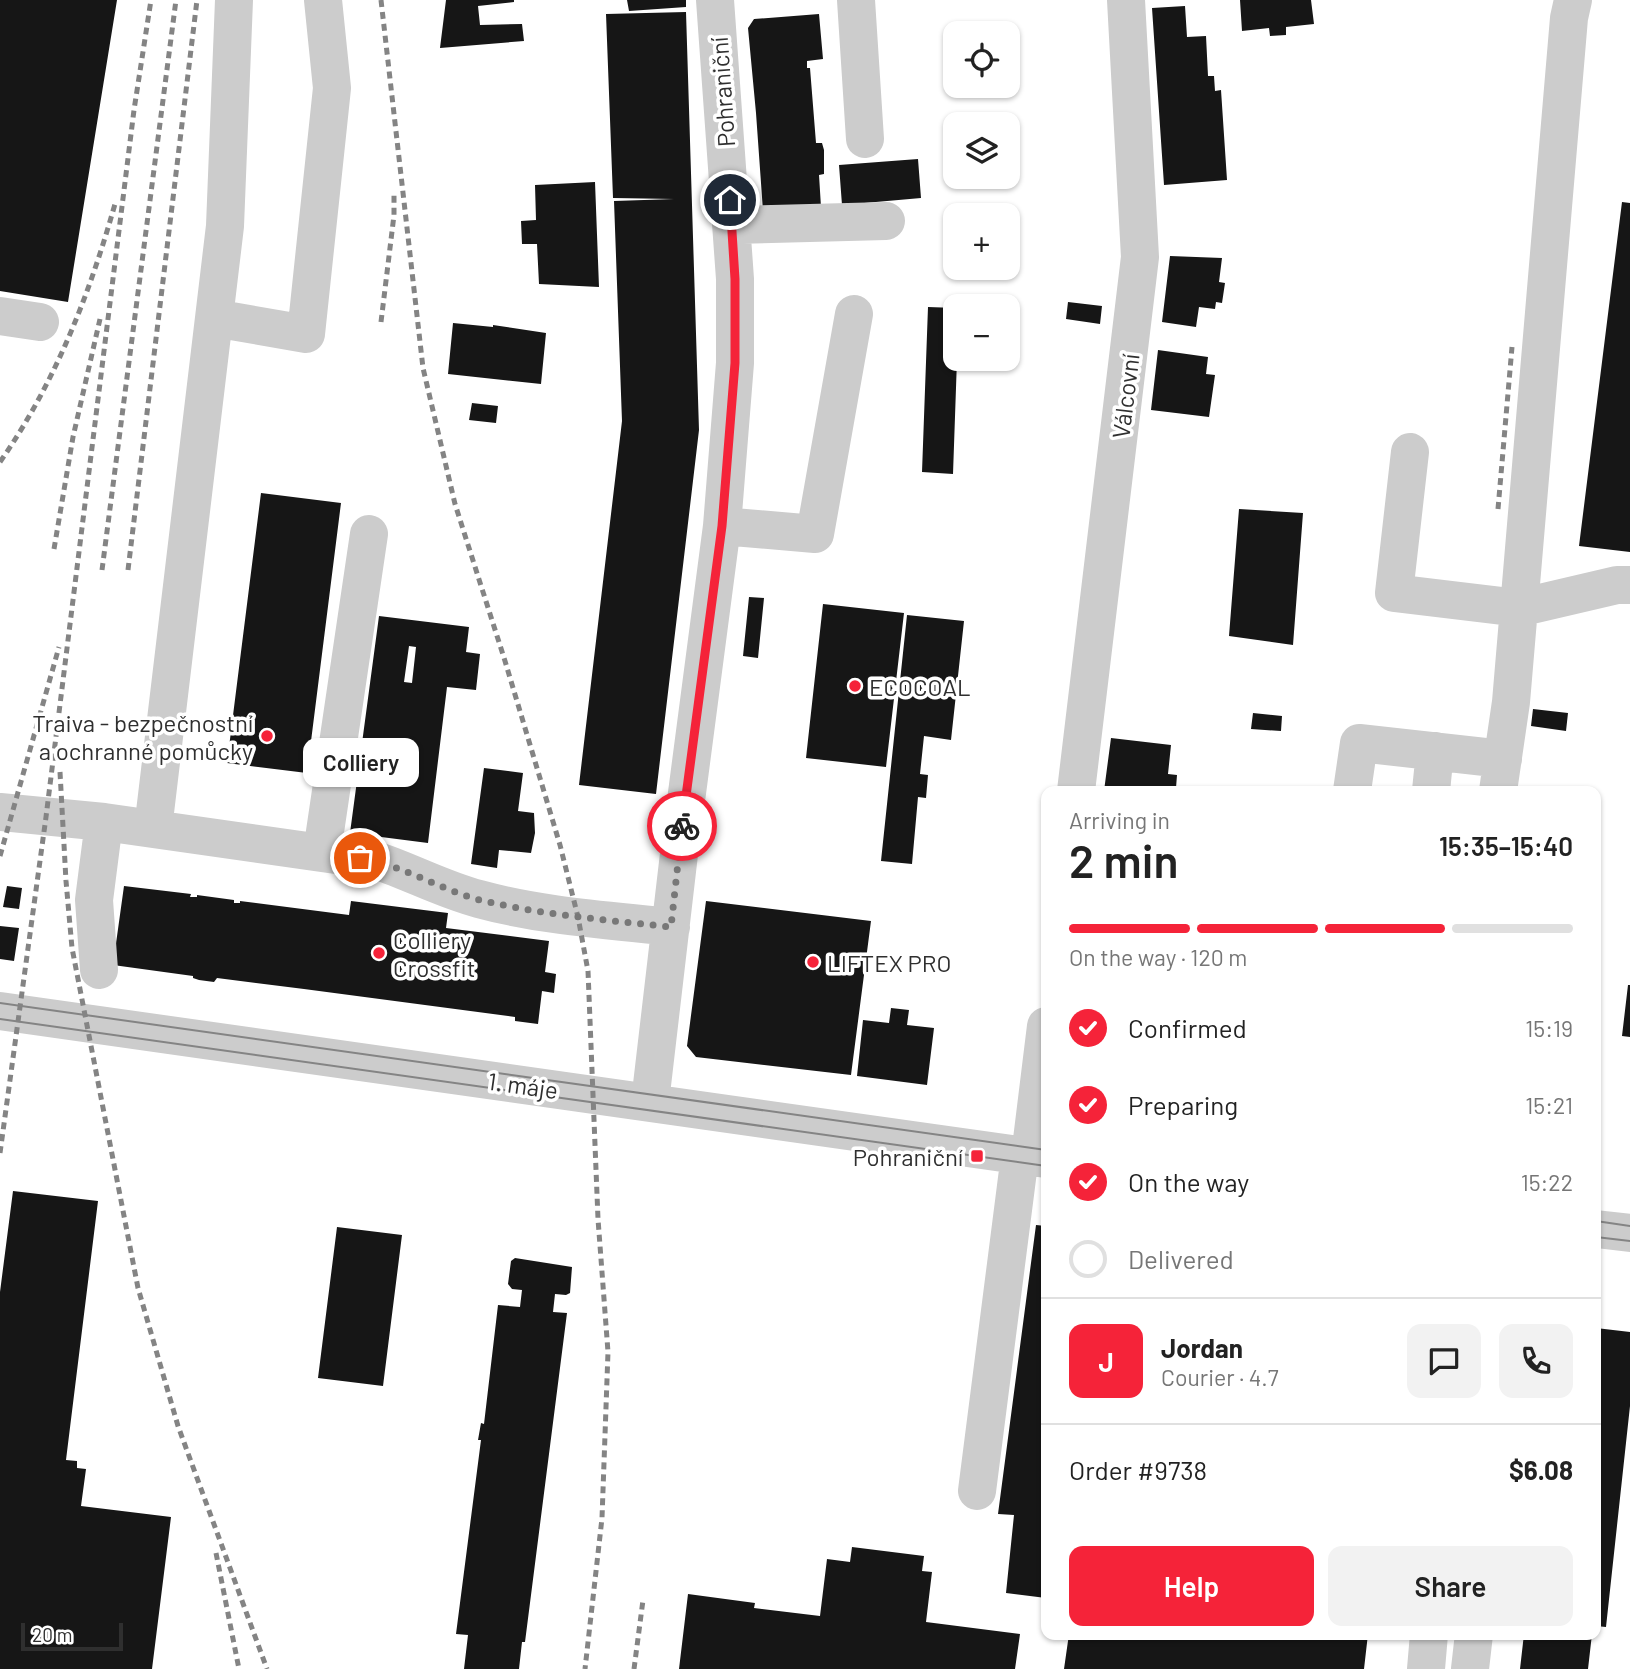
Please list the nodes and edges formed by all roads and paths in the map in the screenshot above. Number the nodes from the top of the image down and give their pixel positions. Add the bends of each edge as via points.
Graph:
1 (234, 0) edge
2 (323, 0) edge
3 (715, 0) edge
4 (856, 0) edge
5 (1126, 0) edge
6 (1573, 0) edge
7 (865, 139) dead end
8 (886, 220) dead end
9 (732, 225) junction
10 (854, 314) dead end
11 (0, 316) edge
12 (214, 318) junction
13 (40, 322) dead end
14 (1410, 452) dead end
15 (722, 526) junction
16 (369, 534) dead end
17 (1630, 585) edge
18 (1519, 608) junction
19 (1434, 751) junction
20 (1501, 775) edge
21 (1077, 786) edge
22 (1353, 786) edge
23 (1431, 786) edge
24 (0, 812) edge
25 (104, 822) junction
26 (153, 829) junction
27 (322, 852) junction
28 (671, 927) junction
29 (99, 970) dead end
30 (0, 1011) edge
31 (1041, 1073) edge
32 (650, 1102) junction
33 (1032, 1157) edge
34 (1601, 1230) edge
35 (1630, 1233) edge
36 (977, 1491) dead end
37 (1428, 1640) edge
38 (1473, 1640) edge
39 (1426, 1669) edge
40 (1470, 1669) edge

1 - 12 street via 225,226
2 - 12 street via 332,88 306,334
3 - 9 street, Pohraniční
4 - 7 street
5 - 21 street, Válcovní via 1140,257
6 - 18 street
8 - 9 street
9 - 15 street, Pohraniční via 735,363
10 - 15 street via 814,534
11 - 13 street
12 - 26 street
14 - 18 street via 1394,593
15 - 28 street, Pohraniční
16 - 27 street
17 - 18 street
18 - 20 street
19 - 20 street
19 - 22 street via 1359,743
19 - 23 street
24 - 25 street
25 - 26 street
25 - 29 street via 94,900
26 - 27 street
27 - 28 street via 378,861 480,900
28 - 32 street, Pohraniční
30 - 32 street, 1. máje
31 - 33 street
32 - 33 street, 1. máje
33 - 36 street
34 - 35 street
37 - 39 street
38 - 40 street

